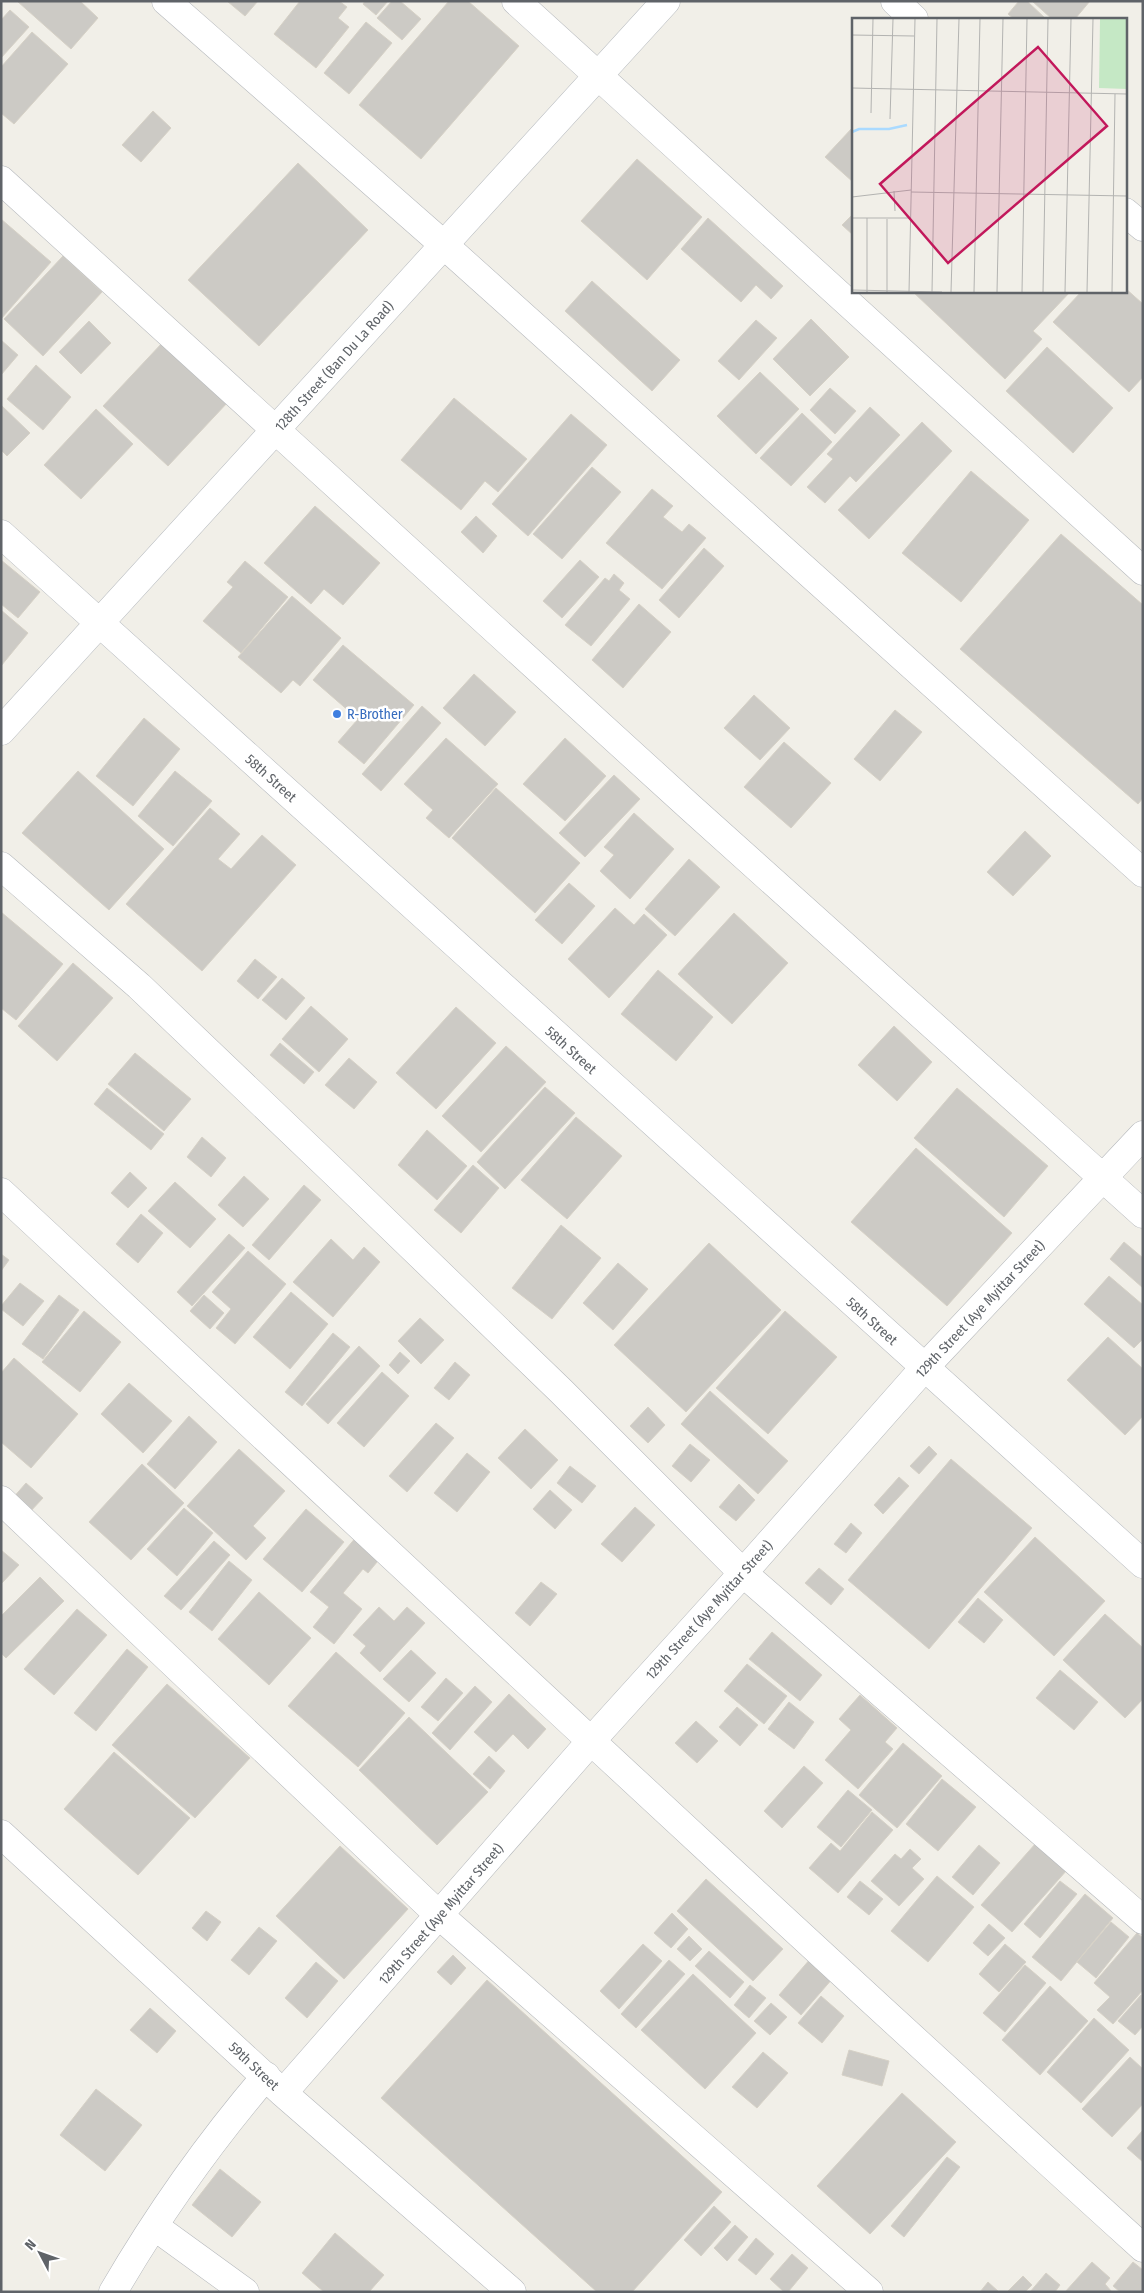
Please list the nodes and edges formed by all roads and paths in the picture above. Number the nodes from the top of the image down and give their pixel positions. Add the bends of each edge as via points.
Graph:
1 (166, 1) edge
2 (516, 1) edge
3 (666, 1) edge
4 (895, 1) edge
5 (913, 18) edge
6 (597, 76) junction
7 (1, 180) edge
8 (1126, 213) edge
9 (1143, 228) edge
10 (444, 245) junction
11 (276, 431) junction
12 (1, 534) edge
13 (1143, 571) edge
14 (98, 622) junction
15 (1, 731) edge
16 (1, 866) edge
17 (1143, 873) edge
18 (1143, 1135) edge
19 (1102, 1178) junction
20 (1, 1192) edge
21 (1143, 1214) edge
22 (924, 1368) junction
23 (1, 1500) edge
24 (1143, 1564) edge
25 (743, 1573) junction
26 (591, 1741) junction
27 (1, 1834) edge
28 (440, 1916) junction
29 (1143, 1920) edge
30 (275, 2084) junction
31 (154, 2226) junction
32 (1143, 2248) edge
33 (505, 2289) edge
34 (113, 2292) edge
35 (245, 2292) edge
36 (870, 2292) edge

1 - 10 street
2 - 6 street
3 - 6 street, 128th Street (Ban Du La Road)
4 - 5 street
6 - 10 street, 128th Street (Ban Du La Road)
6 - 13 street
7 - 11 street
8 - 9 street
10 - 11 street, 128th Street (Ban Du La Road)
10 - 17 street
11 - 14 street, 128th Street (Ban Du La Road)
11 - 19 street
12 - 14 street, 58th Street
14 - 15 street, 128th Street (Ban Du La Road)
14 - 22 street, 58th Street
16 - 25 street via 140,986 561,1391
18 - 19 street, 129th Street (Aye Myittar Street)
19 - 21 street
19 - 22 street, 129th Street (Aye Myittar Street)
20 - 26 street
22 - 24 street, 58th Street
22 - 25 street, 129th Street (Aye Myittar Street)
23 - 28 street
25 - 26 street, 129th Street (Aye Myittar Street)
25 - 29 street
26 - 28 street, 129th Street (Aye Myittar Street)
26 - 32 street
27 - 30 street, 59th Street
28 - 30 street, 129th Street (Aye Myittar Street)
28 - 36 street
30 - 31 street, 129th Street (Aye Myittar Street) via 225,2124
30 - 33 street, 59th Street
31 - 34 street, 129th Street (Aye Myittar Street)
31 - 35 street

